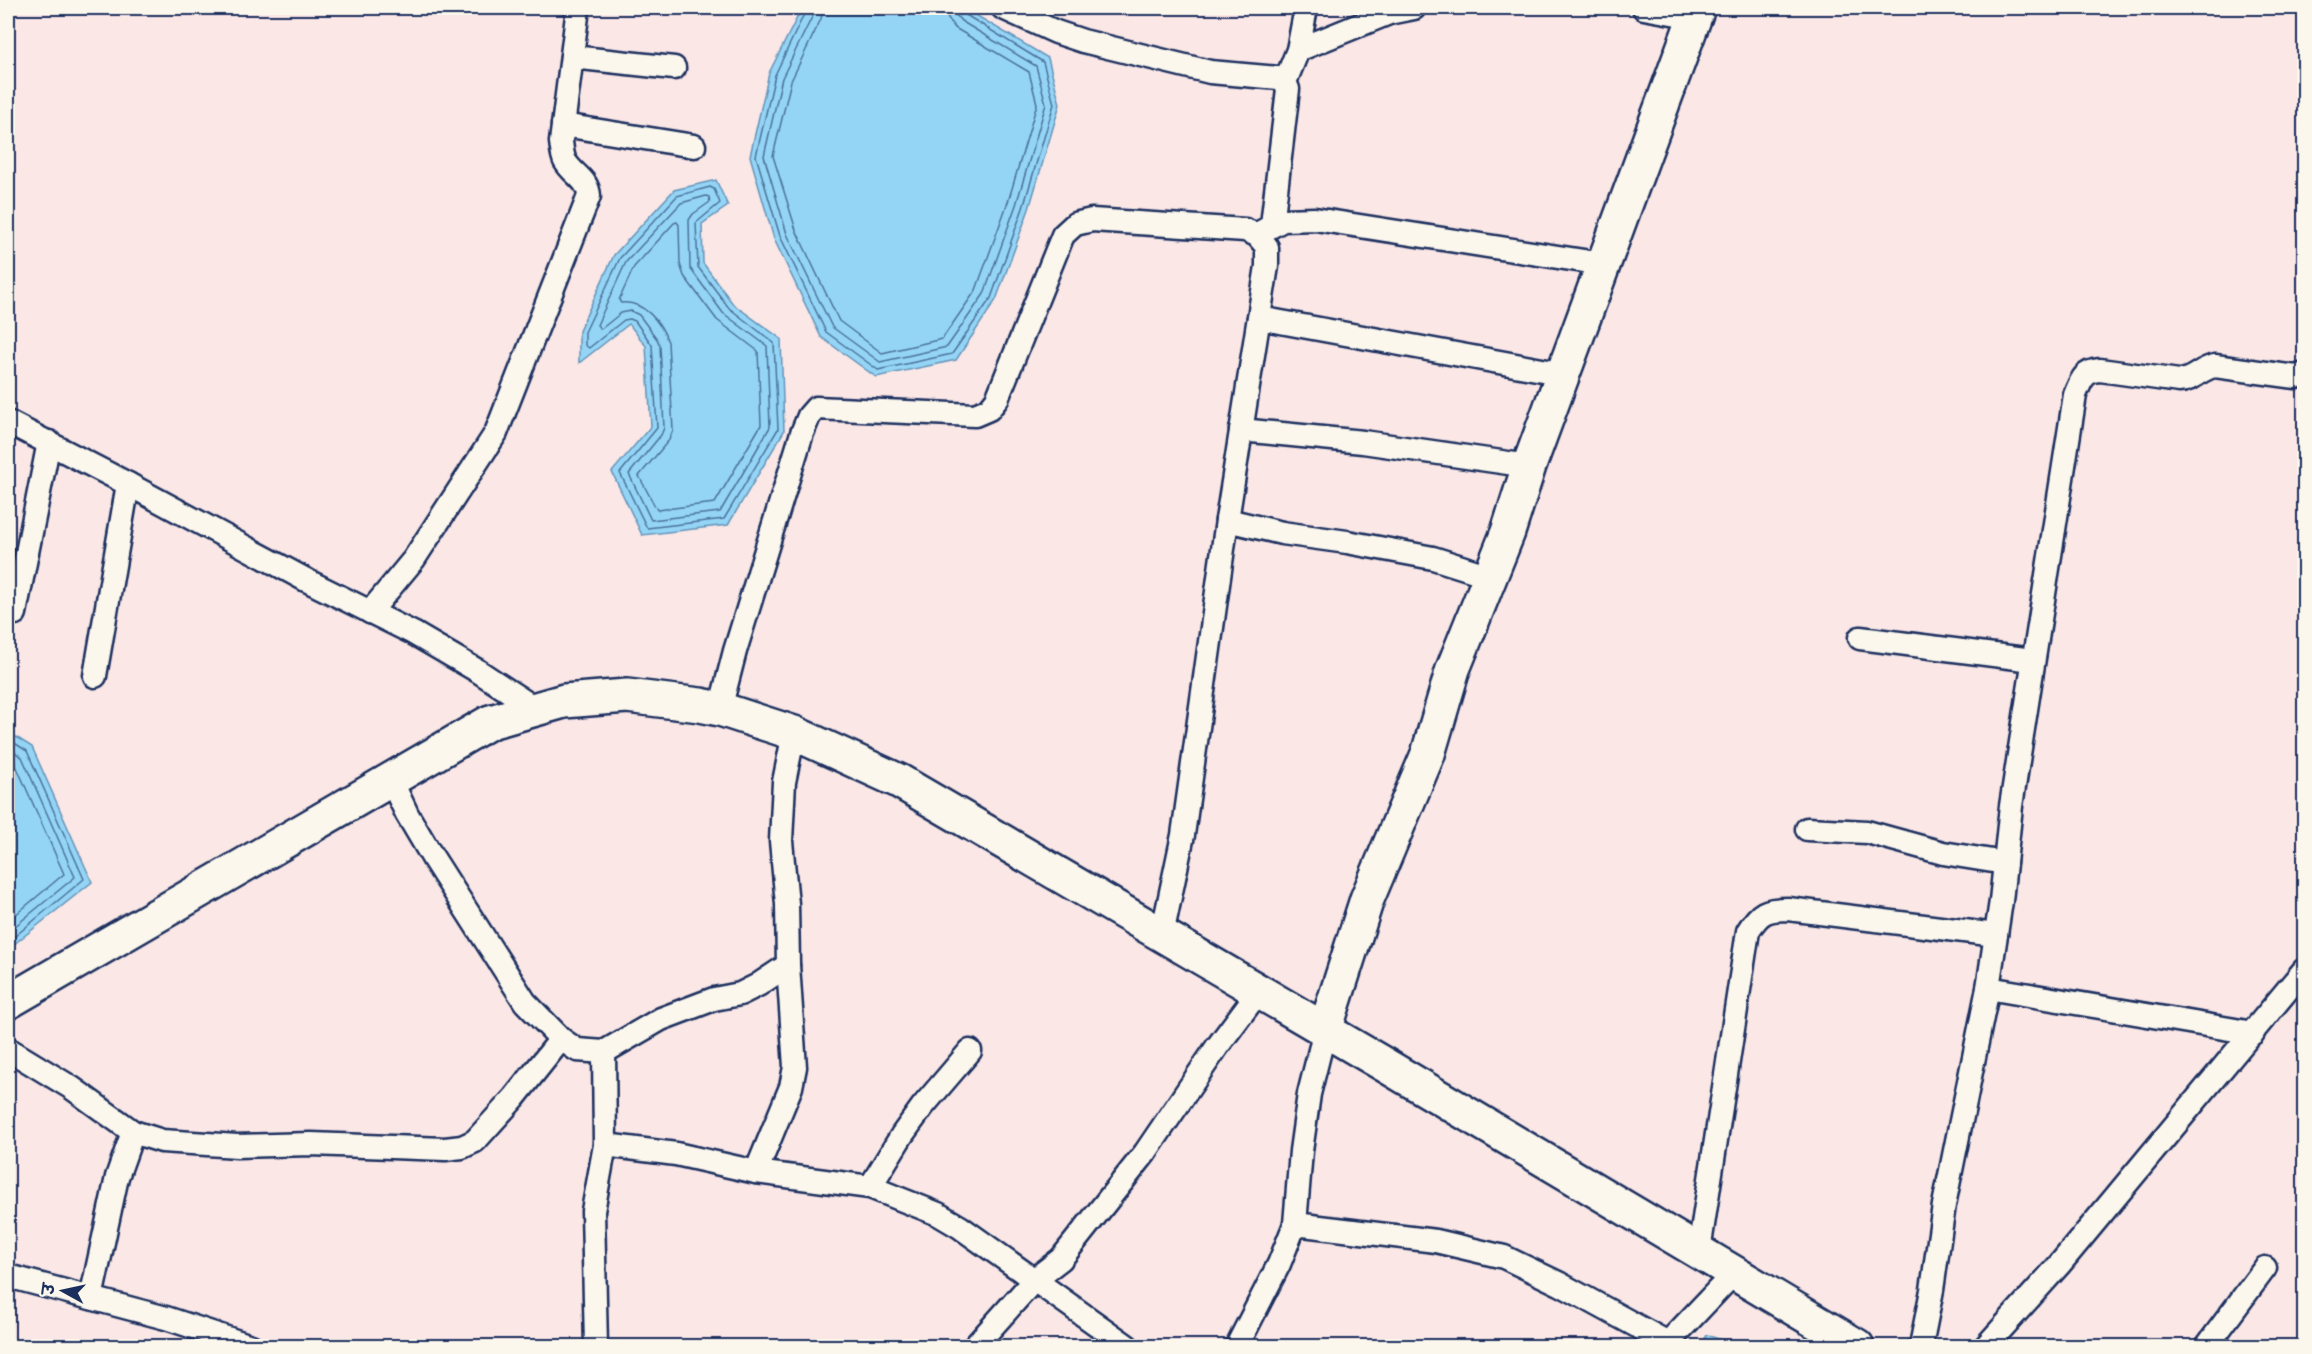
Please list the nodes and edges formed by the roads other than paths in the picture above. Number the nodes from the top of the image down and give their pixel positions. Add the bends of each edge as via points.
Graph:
1 (578, 8) edge
2 (1003, 8) edge
3 (1306, 8) edge
4 (1414, 8) edge
5 (1644, 8) edge
6 (1696, 12) edge
7 (1298, 50) junction
8 (572, 57) junction
9 (674, 68) dead end
10 (1285, 82) junction
11 (563, 125) junction
12 (694, 146) dead end
13 (1264, 230) junction
14 (1603, 264) junction
15 (1259, 318) junction
16 (1564, 374) junction
17 (2304, 374) edge
18 (8, 422) edge
19 (1241, 430) junction
20 (49, 442) junction
21 (1529, 466) junction
22 (128, 484) junction
23 (1227, 520) junction
24 (1490, 576) junction
25 (370, 612) junction
26 (15, 613) dead end
27 (1860, 638) dead end
28 (2033, 660) junction
29 (95, 676) dead end
30 (536, 709) junction
31 (720, 709) junction
32 (794, 733) junction
33 (391, 780) junction
34 (1807, 829) dead end
35 (2005, 863) junction
36 (1162, 935) junction
37 (1996, 935) junction
38 (788, 964) junction
39 (2304, 970) edge
40 (1988, 988) junction
41 (1259, 991) junction
42 (8, 1002) edge
43 (1325, 1030) junction
44 (2253, 1033) junction
45 (561, 1039) junction
46 (8, 1049) edge
47 (970, 1051) dead end
48 (604, 1053) junction
49 (133, 1132) junction
50 (605, 1145) junction
51 (756, 1172) junction
52 (870, 1187) junction
53 (1295, 1224) junction
54 (1699, 1251) junction
55 (2265, 1268) dead end
56 (1734, 1273) junction
57 (8, 1275) edge
58 (1035, 1279) junction
59 (91, 1298) junction
60 (1666, 1345) edge
61 (251, 1347) edge
62 (596, 1347) edge
63 (975, 1347) edge
64 (1127, 1347) edge
65 (1237, 1347) edge
66 (1857, 1347) edge
67 (1921, 1347) edge
68 (1986, 1347) edge
69 (2207, 1347) edge

1 - 8 street
2 - 10 street via 1083,41 1210,72 1279,78
3 - 7 street
4 - 7 street via 1389,13
5 - 6 street
6 - 14 main road
7 - 10 street
8 - 9 street
8 - 11 street
10 - 13 street via 1288,89
11 - 12 street
11 - 25 street via 562,153 588,188 589,196 496,433 414,559
13 - 14 street via 1283,220 1315,219
13 - 15 street via 1267,266
13 - 31 street via 1092,220 1075,224 1063,235 997,399 989,409 975,415 816,408 802,433
14 - 16 main road
15 - 16 street
15 - 19 street
16 - 21 main road
17 - 28 street via 2296,377 2215,366 2185,381 2100,370 2084,374 2075,395
18 - 20 street
19 - 21 street via 1363,442
19 - 23 street
20 - 22 street
20 - 26 street
21 - 24 main road
22 - 25 street
22 - 29 street
23 - 24 street via 1433,558
23 - 36 street via 1183,835
24 - 43 main road via 1453,669 1428,754 1367,899
25 - 30 street via 422,638
27 - 28 street
28 - 35 street
30 - 31 main road via 564,701 627,696
30 - 33 main road via 490,722
31 - 32 main road
32 - 36 main road via 899,782
32 - 38 street via 783,782 781,841
33 - 42 main road
33 - 45 street via 433,858 525,1002
34 - 35 street via 1867,832 1943,853
35 - 37 street
36 - 41 main road
37 - 40 street
37 - 54 street via 1788,909 1771,909 1761,914 1748,931
38 - 48 street via 740,994 714,999 661,1019
38 - 51 street via 795,1067 791,1087
39 - 44 street
40 - 44 street
40 - 67 street via 1944,1204
41 - 43 main road
41 - 58 street via 1145,1154 1061,1259
43 - 53 street via 1309,1094
43 - 54 main road
44 - 68 street
45 - 48 street via 577,1050
45 - 49 street via 475,1141 462,1147 237,1146 162,1141
46 - 49 street
47 - 52 street via 909,1125
48 - 50 street
49 - 59 street via 117,1178
50 - 51 street via 676,1154
50 - 62 street via 593,1211
51 - 52 street
52 - 58 street via 938,1214
53 - 60 street via 1436,1241 1504,1257 1560,1284
53 - 65 street
54 - 56 main road
55 - 69 street
56 - 60 street
56 - 66 main road
57 - 59 street
58 - 63 street
58 - 64 street
59 - 61 street

